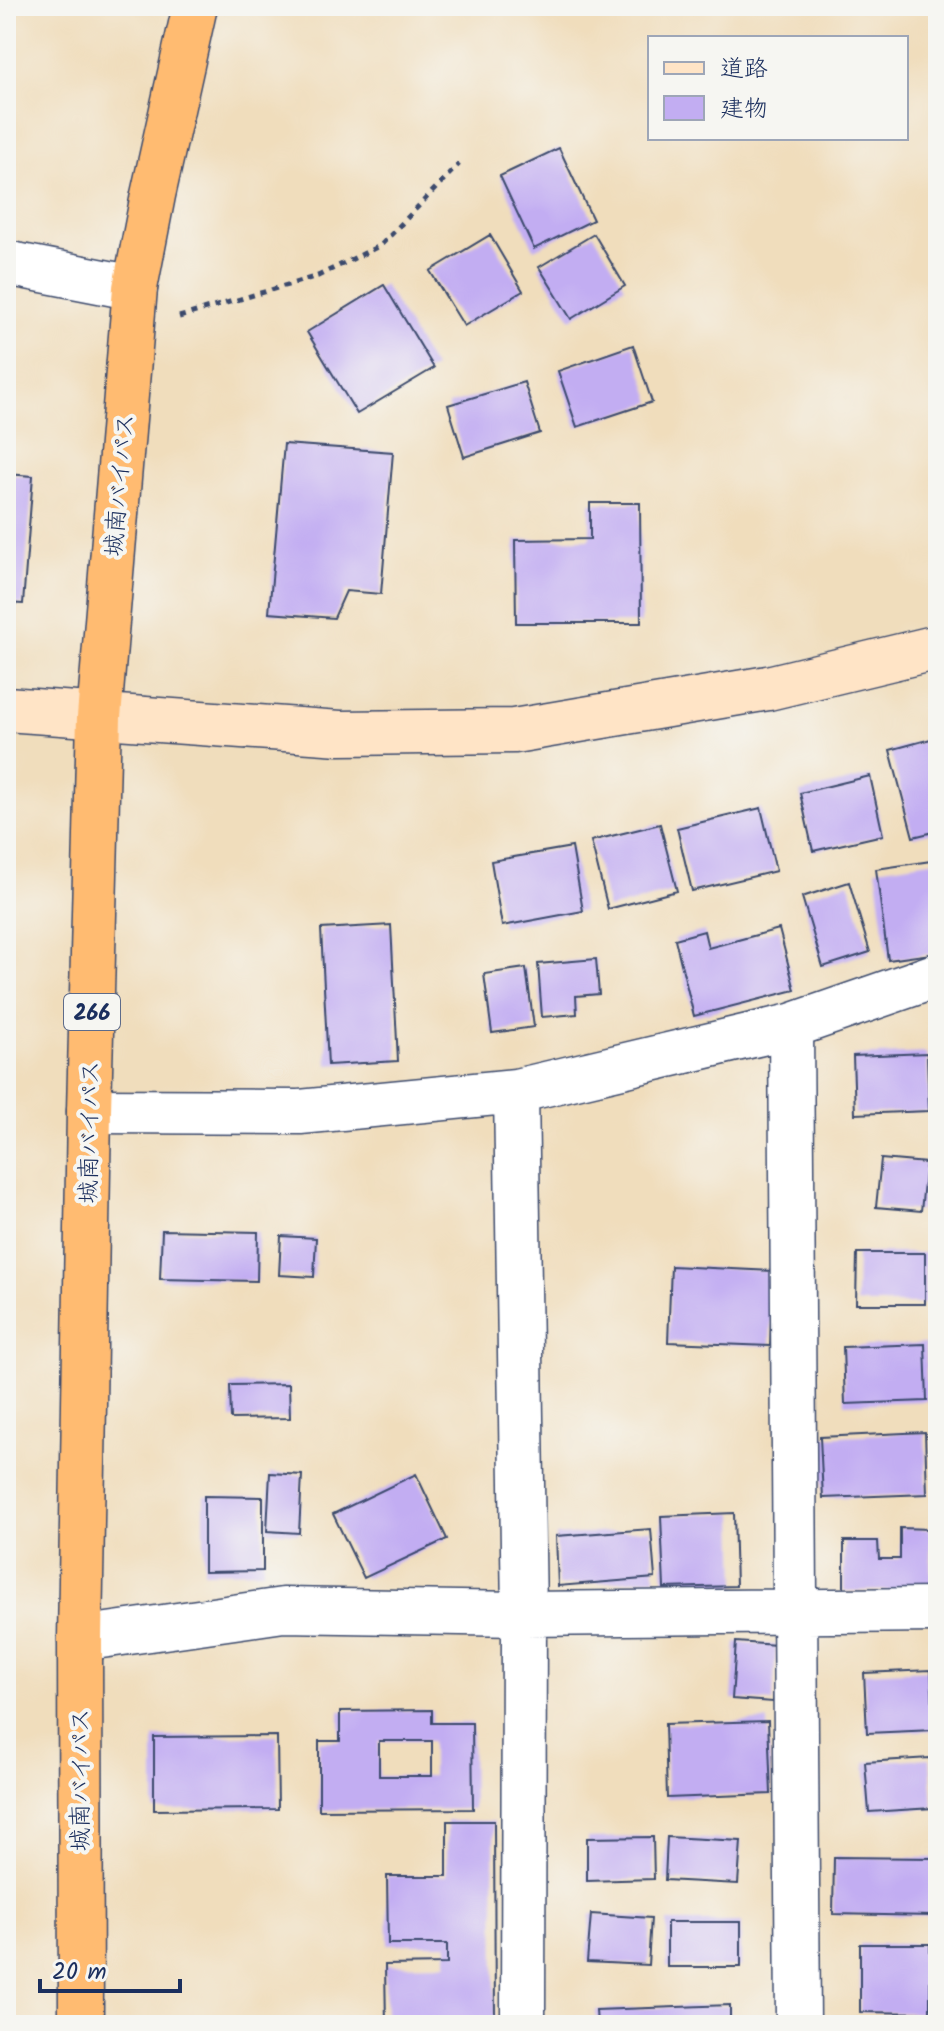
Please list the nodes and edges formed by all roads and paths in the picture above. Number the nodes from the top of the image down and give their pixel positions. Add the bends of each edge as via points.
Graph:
1 (195, 6) edge
2 (459, 164) dead end
3 (6, 263) edge
4 (135, 288) junction
5 (132, 332) junction
6 (938, 647) edge
7 (6, 709) edge
8 (99, 717) junction
9 (938, 975) edge
10 (791, 1026) junction
11 (516, 1091) junction
12 (89, 1111) junction
13 (938, 1610) edge
14 (795, 1611) junction
15 (524, 1614) junction
16 (80, 1639) junction
17 (81, 2025) edge
18 (523, 2025) edge
19 (798, 2025) edge

1 - 4 highway, 城南バイパス / 266
2 - 5 path via 381,245 318,276
3 - 4 street
4 - 5 highway, 城南バイパス / 266
5 - 8 highway, 城南バイパス / 266
6 - 8 street via 768,688 514,731 340,733
7 - 8 street
8 - 12 highway, 城南バイパス / 266
9 - 10 street
10 - 11 street
10 - 14 street
11 - 12 street via 300,1112
11 - 15 street
12 - 16 highway, 城南バイパス / 266
13 - 14 street
14 - 15 street
14 - 19 street
15 - 16 street via 283,1610
15 - 18 street
16 - 17 highway, 城南バイパス / 266

